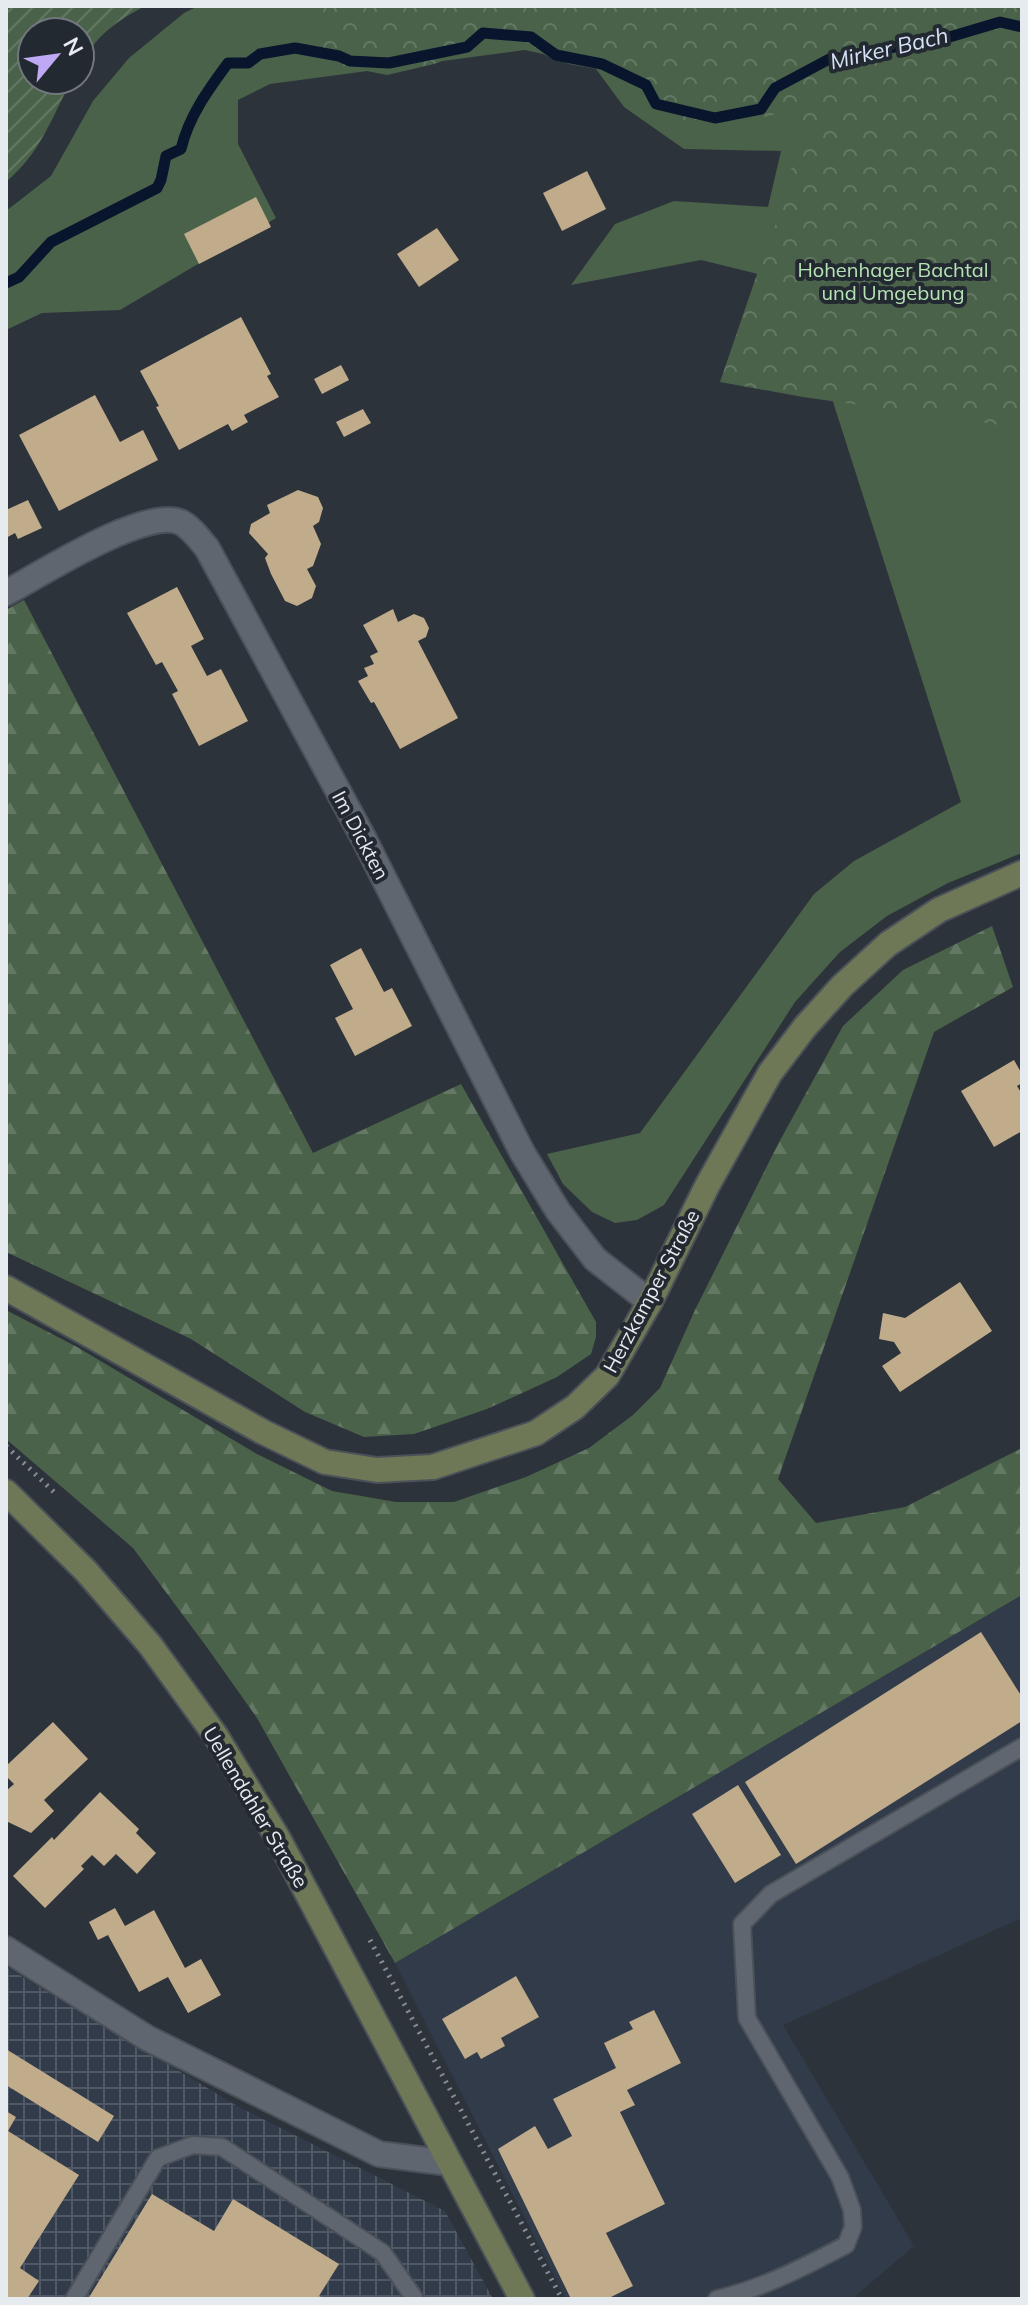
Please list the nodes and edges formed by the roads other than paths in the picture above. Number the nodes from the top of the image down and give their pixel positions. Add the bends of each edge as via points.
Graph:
1 (6, 593) edge
2 (1022, 873) edge
3 (6, 1288) edge
4 (650, 1302) junction
5 (6, 1492) edge
6 (1022, 1747) edge
7 (6, 1949) edge
8 (449, 2163) junction
9 (74, 2299) edge
10 (415, 2299) edge
11 (522, 2299) edge
12 (717, 2299) edge

1 - 4 street, Im Dickten via 82,550 148,522 180,522 196,535 364,839 522,1152 595,1259
2 - 4 main road, Herzkamper Straße via 939,910 888,944 805,1027 763,1085
3 - 4 main road, Herzkamper Straße via 263,1432 325,1462 377,1470 433,1467 536,1433 575,1407 607,1376
5 - 8 main road, Uellendahler Straße via 123,1613 216,1736 279,1840
6 - 12 lane via 771,1894 742,1924 747,2018 840,2177 853,2227 846,2245 750,2292
7 - 8 street via 147,2038 379,2154
8 - 11 main road, Uellendahler Straße
9 - 10 lane via 158,2158 193,2145 222,2147 383,2253

